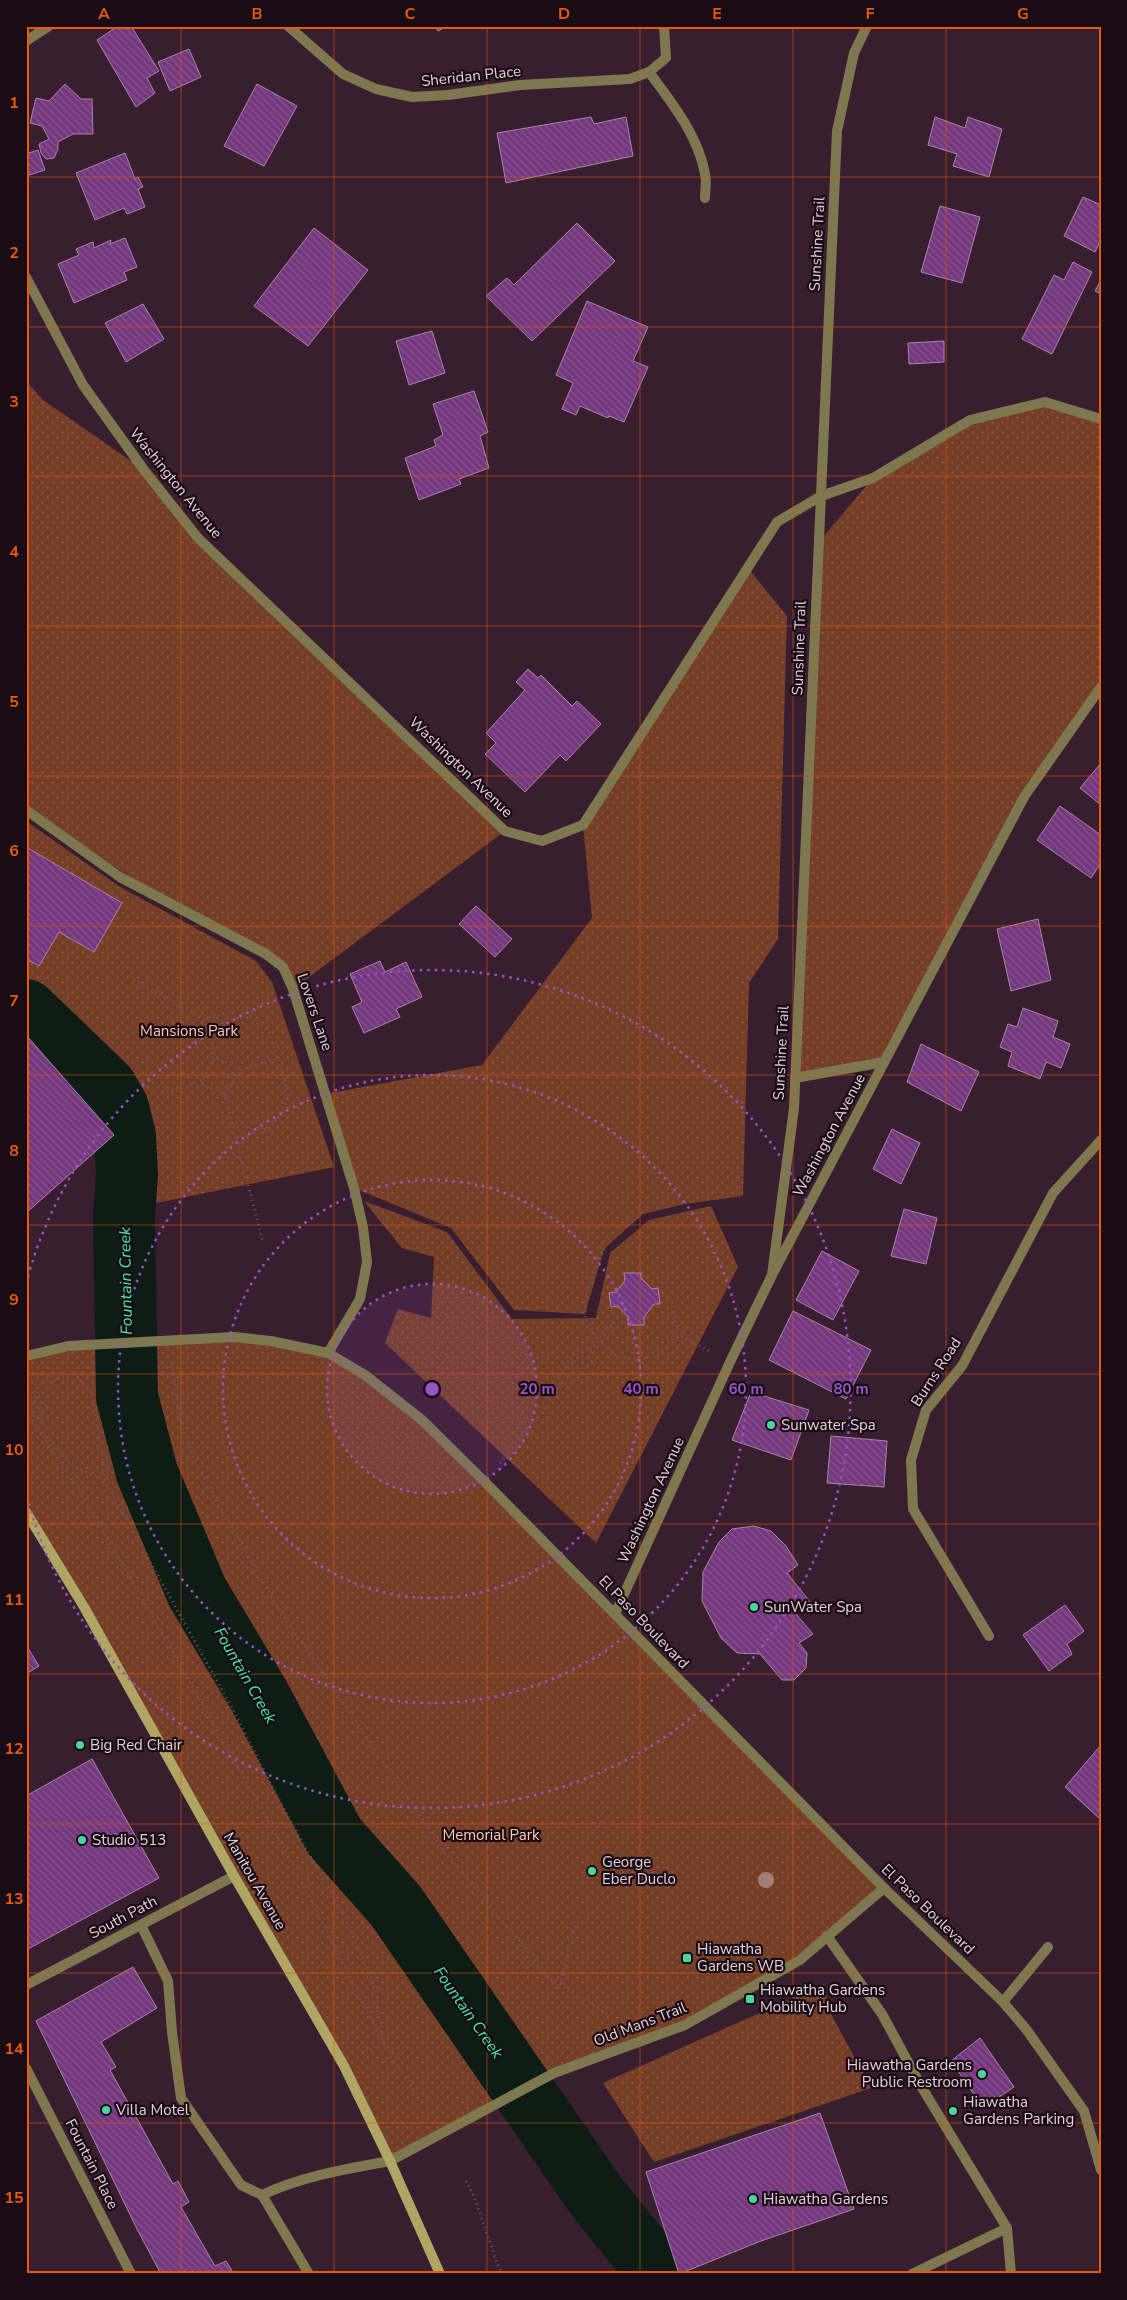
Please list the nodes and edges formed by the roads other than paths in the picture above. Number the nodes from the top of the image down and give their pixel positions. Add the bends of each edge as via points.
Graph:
1 (49, 26) edge
2 (288, 26) edge
3 (664, 26) edge
4 (867, 26) edge
5 (26, 40) edge
6 (649, 72) junction
7 (705, 198) dead end
8 (26, 277) edge
9 (1101, 419) edge
10 (821, 496) junction
11 (1101, 687) edge
12 (26, 810) edge
13 (884, 1062) junction
14 (795, 1078) junction
15 (1101, 1140) edge
16 (772, 1275) junction
17 (328, 1353) junction
18 (26, 1356) edge
19 (26, 1512) edge
20 (615, 1614) junction
21 (989, 1636) dead end
22 (234, 1876) junction
23 (884, 1888) junction
24 (141, 1925) junction
25 (827, 1936) junction
26 (1048, 1947) dead end
27 (26, 1985) edge
28 (1003, 2002) junction
29 (26, 2068) edge
30 (390, 2160) junction
31 (1101, 2170) edge
32 (262, 2195) junction
33 (1007, 2228) junction
34 (131, 2274) edge
35 (308, 2274) edge
36 (440, 2274) edge
37 (912, 2274) edge
38 (1011, 2274) edge

1 - 5 street
2 - 6 street, Sheridan Place via 343,74 376,89 412,97 630,79
3 - 6 street via 666,58
4 - 10 street, Sunshine Trail via 854,53 837,131
6 - 7 street via 680,113 700,154 706,176
8 - 10 street, Washington Avenue via 83,384 144,470 198,538 505,831 542,841 583,825 777,522
9 - 10 street, Washington Avenue via 1045,402 970,420 873,478
10 - 14 street, Sunshine Trail
11 - 13 street, Washington Avenue via 1024,797
12 - 17 street, Lovers Lane via 120,877 266,954 283,967 293,989 354,1188 365,1244 367,1262 360,1300
13 - 14 street
13 - 16 street, Washington Avenue
14 - 16 street, Sunshine Trail
15 - 21 street, Burns Road via 1053,1193 962,1366 926,1410 911,1460 913,1509
16 - 20 street, Washington Avenue
17 - 18 street, El Paso Boulevard via 234,1337 68,1346
17 - 20 street, El Paso Boulevard via 365,1375 422,1420
19 - 22 main road, Manitou Avenue via 84,1607
20 - 23 street, El Paso Boulevard
22 - 24 street, South Path
22 - 30 main road, Manitou Avenue via 344,2066
23 - 25 street, Old Mans Trail
23 - 28 street, El Paso Boulevard
24 - 27 street, South Path
24 - 32 street via 168,1981 181,2098 241,2185
25 - 30 street, Old Mans Trail via 800,1960 685,2025 554,2073
25 - 33 street via 882,2014 921,2086
26 - 28 street
28 - 31 street, El Paso Boulevard via 1084,2111
29 - 34 street, Fountain Place
30 - 32 street, Old Mans Trail via 281,2186
30 - 36 main road, Manitou Avenue
32 - 35 street
33 - 37 street
33 - 38 street

